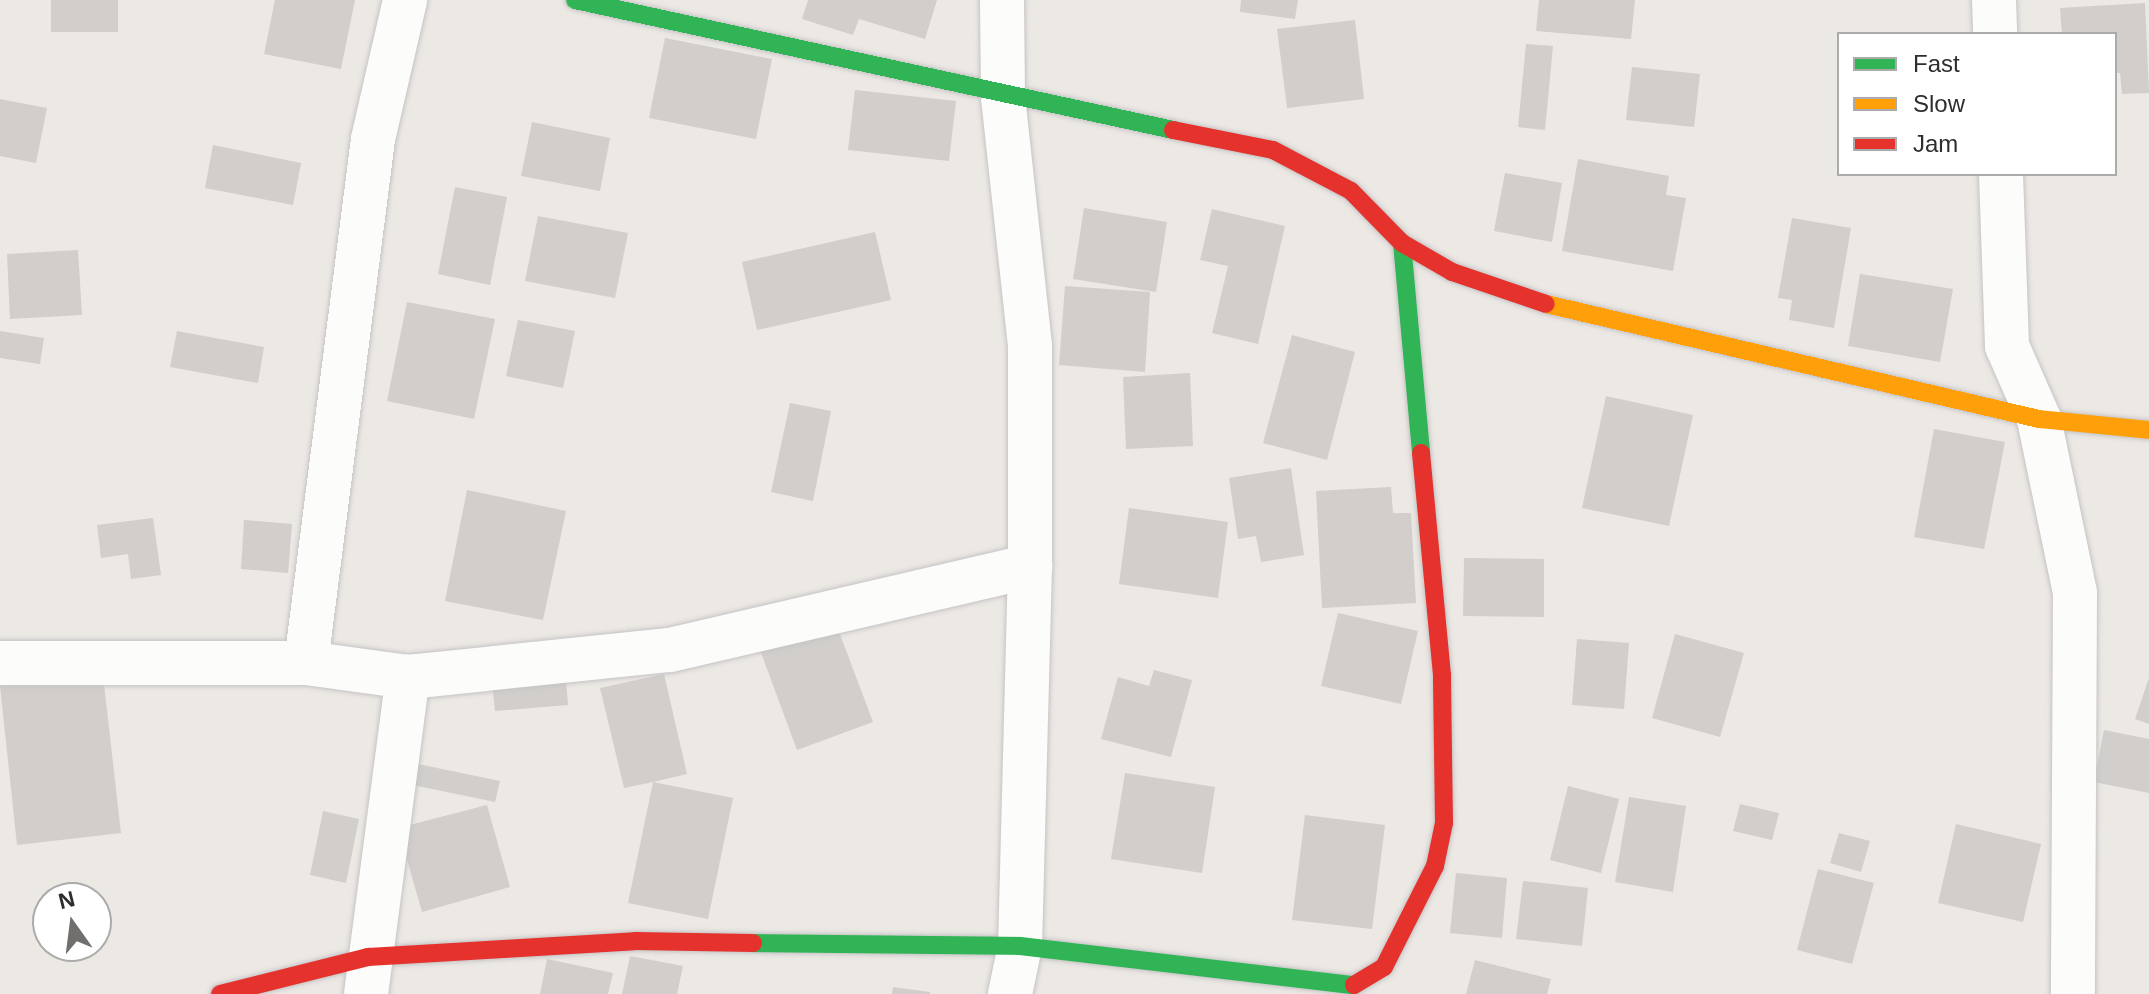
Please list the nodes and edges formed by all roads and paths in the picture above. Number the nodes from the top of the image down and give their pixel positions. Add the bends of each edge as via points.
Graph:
1 (405, 0) edge
2 (575, 0) edge
3 (1002, 0) edge
4 (1994, 0) edge
5 (1995, 32) edge
6 (1003, 97) junction
7 (2001, 176) edge
8 (1402, 243) junction
9 (2039, 419) junction
10 (2149, 430) edge
11 (1030, 566) junction
12 (0, 663) edge
13 (306, 663) junction
14 (408, 677) junction
15 (1020, 946) junction
16 (367, 976) edge
17 (1351, 991) edge
18 (220, 994) edge
19 (1010, 994) edge
20 (2073, 994) edge

1 - 13 street via 373,139
2 - 6 street
3 - 6 street
4 - 5 street
6 - 8 street via 1273,150 1351,191
6 - 11 street via 1030,346
7 - 9 street via 2007,346
8 - 9 street via 1452,272 1523,299
8 - 17 street via 1442,675 1444,823 1435,866 1384,967
9 - 10 street
9 - 20 street via 2075,593
11 - 14 street via 670,650
11 - 15 street
12 - 13 street
13 - 14 street
14 - 16 street
15 - 16 street via 635,941
15 - 17 street
15 - 19 street
16 - 18 street

